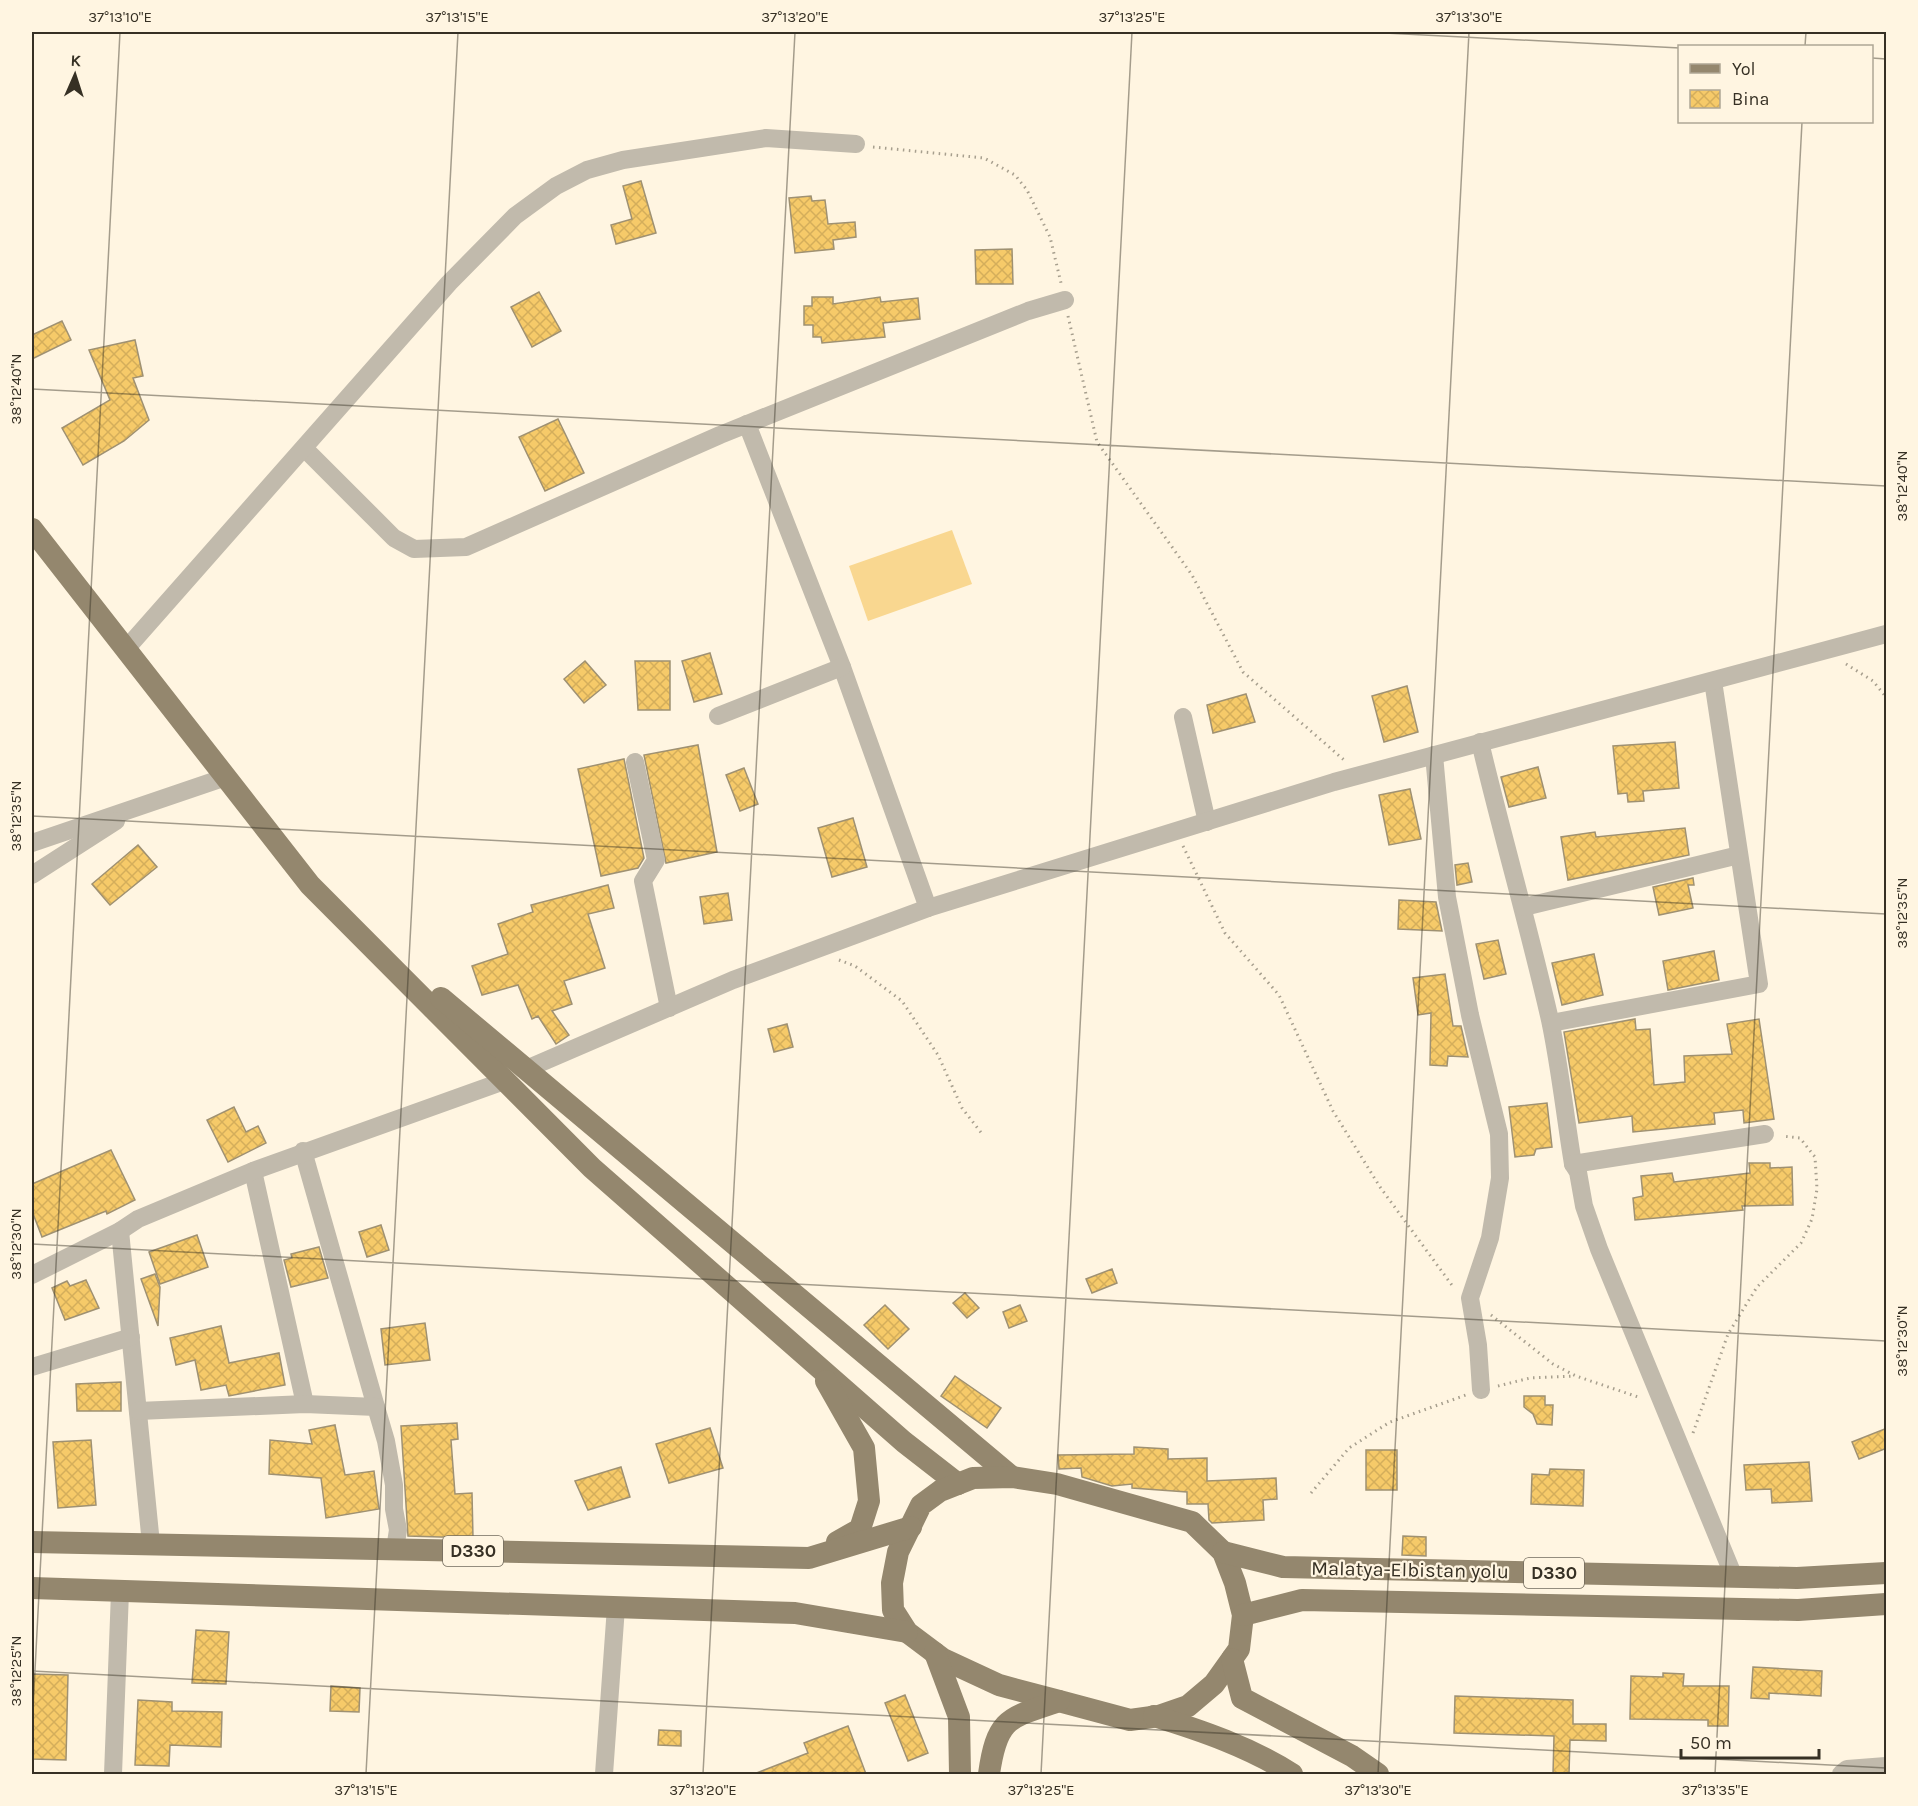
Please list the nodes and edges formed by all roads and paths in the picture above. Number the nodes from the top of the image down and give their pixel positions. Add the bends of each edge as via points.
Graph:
1 (856, 144) joint
2 (1065, 300) junction
3 (747, 424) junction
4 (304, 448) junction
5 (32, 530) edge
6 (1887, 634) edge
7 (126, 649) junction
8 (1824, 651) junction
9 (842, 667) junction
10 (1713, 681) junction
11 (1887, 697) edge
12 (718, 716) dead end
13 (1183, 717) dead end
14 (1480, 742) junction
15 (1434, 755) junction
16 (634, 762) dead end
17 (1361, 775) junction
18 (226, 777) junction
19 (140, 806) junction
20 (1206, 822) junction
21 (1175, 831) junction
22 (32, 843) edge
23 (1739, 855) junction
24 (32, 875) edge
25 (310, 885) junction
26 (1524, 907) junction
27 (928, 908) junction
28 (812, 951) junction
29 (669, 1008) junction
30 (1551, 1023) junction
31 (524, 1070) junction
32 (504, 1080) junction
33 (983, 1134) dead end
34 (1765, 1134) joint
35 (303, 1151) junction
36 (1573, 1164) junction
37 (253, 1171) junction
38 (120, 1231) junction
39 (32, 1275) edge
40 (1470, 1298) junction
41 (130, 1337) junction
42 (32, 1367) edge
43 (818, 1367) junction
44 (1576, 1376) junction
45 (1481, 1390) junction
46 (305, 1404) junction
47 (376, 1407) junction
48 (1665, 1407) junction
49 (138, 1410) junction
50 (1685, 1457) junction
51 (1012, 1477) junction
52 (958, 1484) junction
53 (1311, 1493) dead end
54 (910, 1527) junction
55 (32, 1542) edge
56 (152, 1544) junction
57 (395, 1549) junction
58 (1223, 1552) junction
59 (809, 1558) junction
60 (1887, 1573) edge
61 (1734, 1577) junction
62 (32, 1588) edge
63 (120, 1592) junction
64 (1887, 1604) edge
65 (616, 1607) junction
66 (1243, 1615) junction
67 (907, 1632) junction
68 (935, 1653) junction
69 (1232, 1659) junction
70 (1059, 1701) junction
71 (1154, 1716) junction
72 (1887, 1766) edge
73 (113, 1774) edge
74 (604, 1774) edge
75 (960, 1774) edge
76 (989, 1774) edge
77 (1292, 1774) edge
78 (1378, 1774) edge
79 (1840, 1774) edge

1 - 2 path via 901,152 984,158 1015,175 1027,190 1050,237
1 - 4 street via 766,138 623,160 587,170 556,186 515,216 449,283
2 - 3 street via 1028,311
2 - 17 path via 1096,442 1192,575 1243,672
3 - 4 street via 466,547 434,550 414,549 394,538
3 - 9 street
4 - 7 street
5 - 7 main road
6 - 8 street
7 - 18 main road
8 - 10 street
8 - 11 path via 1873,681
9 - 12 street
9 - 27 street
10 - 14 street
10 - 23 street
13 - 20 street
14 - 15 street
14 - 26 street via 1499,825
15 - 17 street
15 - 40 street via 1447,897 1499,1134 1500,1178 1490,1238
16 - 29 street via 656,860 643,881
17 - 20 street
18 - 19 street
18 - 25 main road
19 - 22 street
19 - 24 street
20 - 21 street
21 - 27 street
21 - 40 path via 1225,933 1279,995 1333,1111 1380,1187 1454,1288
23 - 26 street
23 - 30 street via 1758,984
25 - 31 main road
25 - 32 main road
26 - 30 street
27 - 28 street
28 - 29 street
28 - 33 path via 855,966 902,1001 938,1055 962,1108
29 - 31 street
30 - 36 street
31 - 51 main road
32 - 35 street
32 - 43 main road via 592,1168
34 - 36 street
34 - 50 path via 1800,1138 1815,1157 1817,1189 1812,1219 1801,1243 1757,1287 1728,1334
35 - 37 street
35 - 47 street
36 - 48 street via 1599,1249
37 - 38 street via 138,1219
37 - 46 street
38 - 39 street
38 - 41 street
40 - 44 path via 1519,1340
40 - 45 street
41 - 42 street
41 - 49 street
43 - 52 main road
43 - 59 main road via 864,1448 869,1501 860,1529
44 - 45 path via 1530,1378
44 - 48 path
45 - 53 path via 1390,1422 1349,1448
46 - 47 street
46 - 49 street
47 - 57 street via 394,1485 398,1530
48 - 50 street
49 - 56 street
50 - 61 street
51 - 52 main road via 973,1478
51 - 58 main road via 1057,1484 1192,1522
52 - 54 main road via 921,1505
54 - 59 main road, D330
54 - 67 main road via 898,1552 892,1583 893,1610
55 - 56 main road, D330
56 - 57 main road, D330
57 - 59 main road, D330
58 - 61 main road, Malatya-Elbistan yolu / D330 via 1283,1568
58 - 66 main road
60 - 61 main road, Malatya-Elbistan yolu / D330
62 - 63 main road
63 - 65 main road
63 - 73 street
64 - 66 main road, Malatya-Elbistan yolu / D330 via 1798,1610 1302,1600
65 - 67 main road via 795,1613
65 - 74 street
66 - 69 main road via 1239,1649
67 - 68 main road
68 - 70 main road via 999,1685
68 - 75 main road via 959,1717
69 - 71 main road via 1214,1684 1188,1706
69 - 78 main road via 1242,1698 1352,1756
70 - 71 main road via 1130,1720
70 - 76 main road via 1010,1719 1000,1733
71 - 77 main road via 1262,1755
72 - 79 street via 1847,1769

